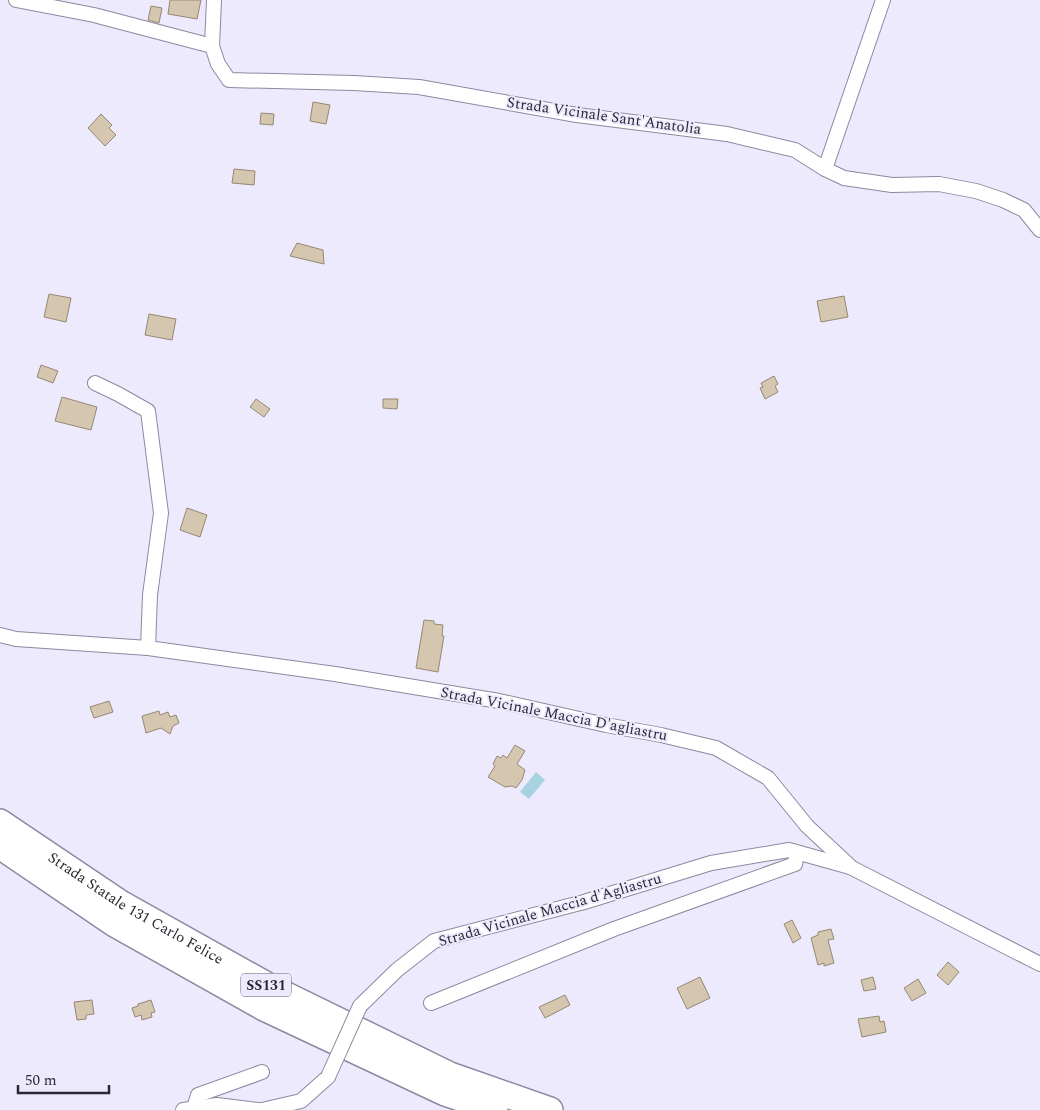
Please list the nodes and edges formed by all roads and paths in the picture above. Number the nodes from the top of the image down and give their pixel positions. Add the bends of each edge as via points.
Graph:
1 (16, 0) edge
2 (214, 0) edge
3 (883, 0) edge
4 (212, 46) junction
5 (825, 169) junction
6 (1040, 230) edge
7 (95, 383) dead end
8 (0, 635) edge
9 (148, 648) junction
10 (0, 822) edge
11 (0, 846) edge
12 (797, 853) junction
13 (852, 868) junction
14 (1040, 964) edge
15 (431, 1003) dead end
16 (262, 1072) dead end
17 (189, 1109) edge
18 (260, 1110) edge
19 (495, 1110) edge
20 (550, 1110) edge

1 - 4 street via 94,15
2 - 4 street, Strada Vicinale Sant'Anatolia
3 - 5 street
4 - 5 street, Strada Vicinale Sant'Anatolia via 218,64 229,80 419,87 577,115 727,134 794,150
5 - 6 street, Strada Vicinale Sant'Anatolia via 857,181 892,185 939,184 976,190 1024,210
7 - 9 street via 148,411 161,513 150,594
8 - 9 street, Strada Vicinale Maccia D'agliastru via 16,639
9 - 13 street, Strada Vicinale Maccia D'agliastru via 499,701 716,748 768,778 807,826
10 - 20 highway, Strada Statale 131 Carlo Felice / SS131 via 122,904 272,988 450,1075
11 - 19 highway, Strada Statale 131 Carlo Felice / SS131 via 113,923 264,1008 445,1093
12 - 13 street, Strada Vicinale Maccia d'Agliastru
12 - 15 street via 795,864 614,929
12 - 18 street, Strada Vicinale Maccia d'Agliastru, bridge via 789,850 711,863 584,902 434,941 397,970 360,1006 328,1077 301,1101
13 - 14 street, Strada Vicinale Maccia D'agliastru
16 - 17 street via 198,1095
17 - 18 street, Strada Vicinale Maccia d'Agliastru via 217,1105

